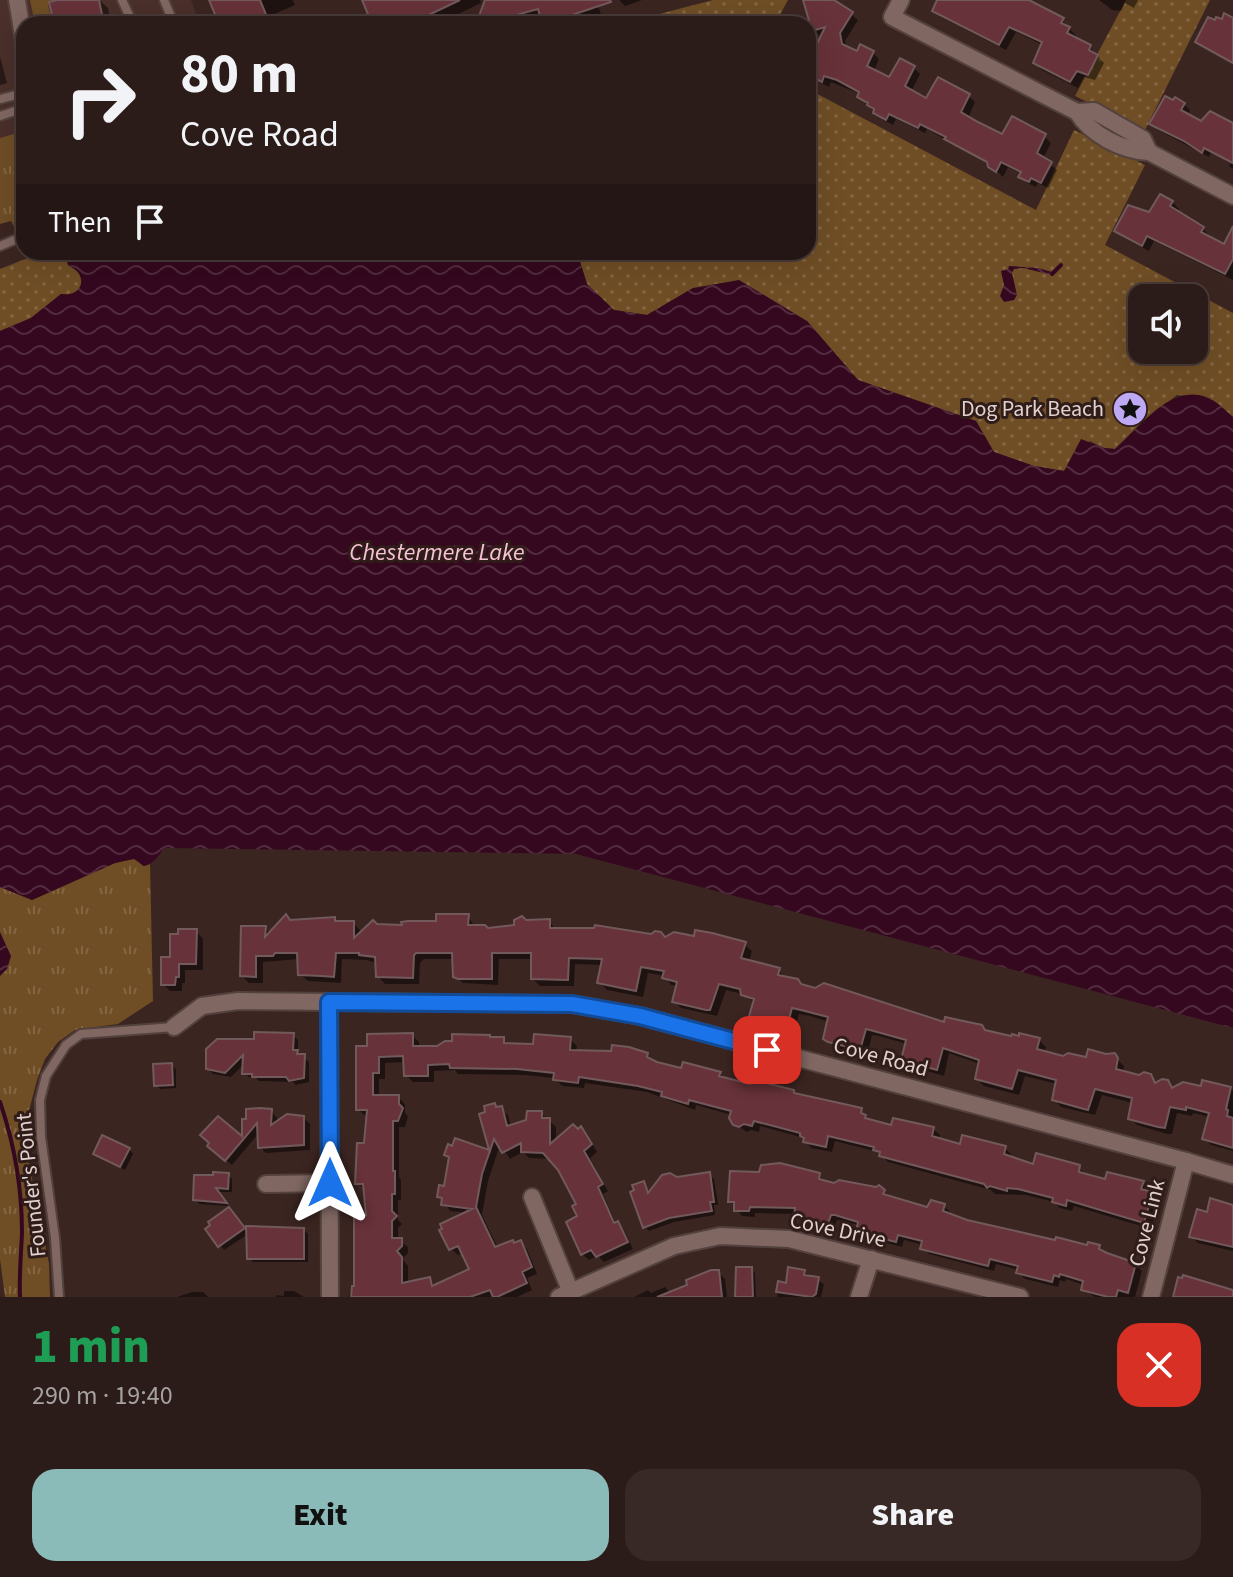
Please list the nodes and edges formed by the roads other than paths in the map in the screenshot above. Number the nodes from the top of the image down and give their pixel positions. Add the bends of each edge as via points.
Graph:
1 (901, 0) edge
2 (1233, 196) edge
3 (329, 1002) junction
4 (174, 1027) joint
5 (1186, 1161) junction
6 (1233, 1175) edge
7 (330, 1183) junction
8 (266, 1184) dead end
9 (532, 1197) dead end
10 (871, 1259) junction
11 (565, 1293) edge
12 (59, 1297) edge
13 (330, 1297) edge
14 (859, 1297) edge
15 (1020, 1297) edge
16 (1151, 1297) edge

1 - 2 street via 892,17 1077,112 1099,134 1134,152 1149,152
3 - 4 street, Cove Road via 202,1006
3 - 5 street, Cove Road via 592,1007
3 - 7 street
4 - 12 lane, Founder's Point via 81,1034 66,1045 46,1076 40,1100 41,1137
5 - 6 street, Cove Road
5 - 16 street, Cove Link
7 - 8 street
7 - 13 street
9 - 11 street
10 - 11 street, Cove Drive via 789,1239 720,1236 674,1246
10 - 14 street
10 - 15 street, Cove Drive

